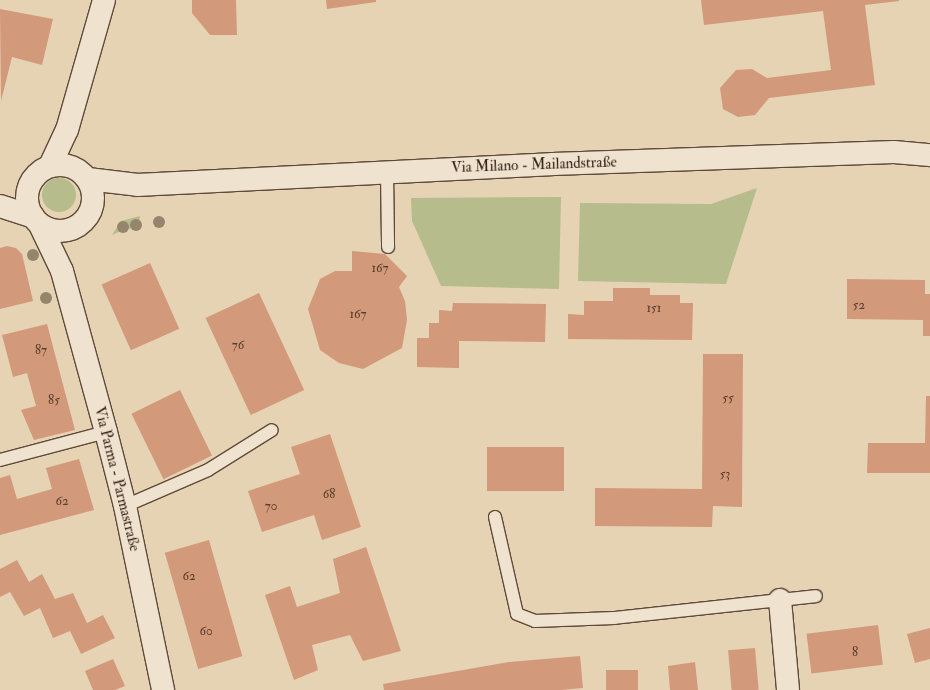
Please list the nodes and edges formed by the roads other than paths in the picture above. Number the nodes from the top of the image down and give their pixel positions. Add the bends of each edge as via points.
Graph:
1 (104, 0) edge
2 (67, 130) junction
3 (930, 155) edge
4 (50, 166) junction
5 (387, 171) junction
6 (83, 175) junction
7 (30, 185) junction
8 (138, 185) junction
9 (0, 201) edge
10 (94, 203) junction
11 (0, 206) edge
12 (36, 221) junction
13 (73, 229) junction
14 (388, 247) dead end
15 (62, 271) junction
16 (272, 430) dead end
17 (106, 432) junction
18 (0, 460) edge
19 (125, 506) junction
20 (495, 517) dead end
21 (816, 596) dead end
22 (780, 600) junction
23 (163, 690) edge
24 (788, 690) edge

1 - 2 street
2 - 4 street
2 - 6 street
3 - 5 street, Via Milano - Mailandstraße via 886,153
4 - 6 street via 65,165
4 - 7 street via 35,177
5 - 8 street, Via Milano - Mailandstraße
5 - 14 lane
6 - 8 street, Via Milano - Mailandstraße
6 - 10 street via 93,191
7 - 9 street
7 - 12 street via 27,201
8 - 10 street, Via Milano - Mailandstraße
10 - 13 street via 86,218
11 - 12 street
12 - 13 street via 56,232
12 - 15 street, Via Parma - Parmastraße
13 - 15 street, Via Parma - Parmastraße
15 - 17 street, Via Parma - Parmastraße
16 - 19 lane via 208,470
17 - 18 lane
17 - 19 street, Via Parma - Parmastraße
19 - 23 street, Via Parma - Parmastraße
20 - 22 lane via 517,614 535,620 614,618
21 - 22 lane
22 - 24 street

